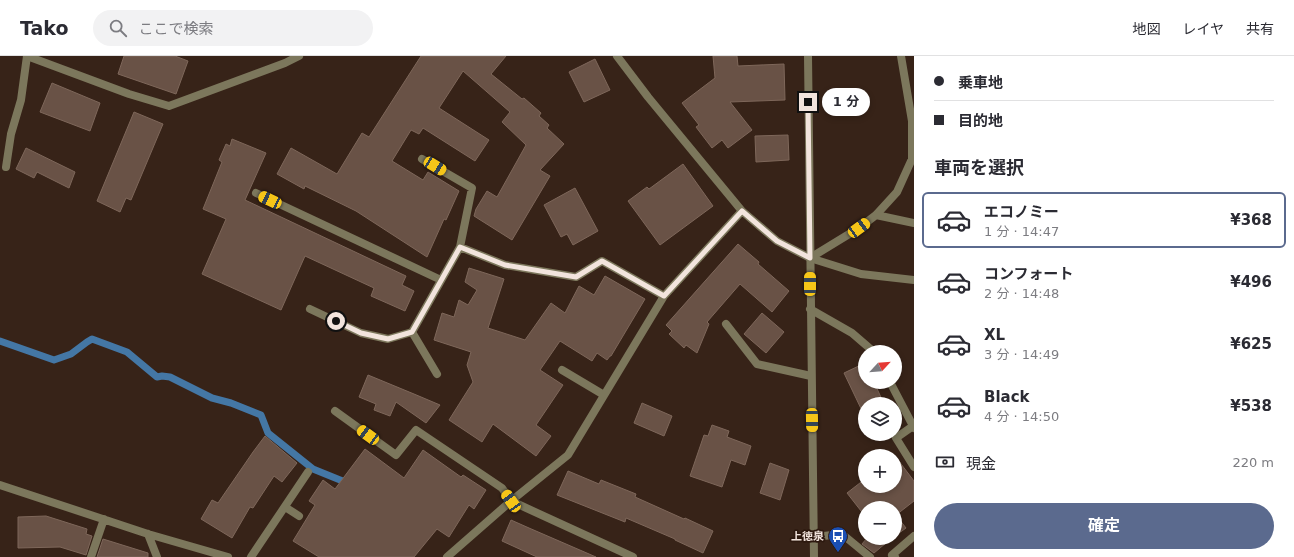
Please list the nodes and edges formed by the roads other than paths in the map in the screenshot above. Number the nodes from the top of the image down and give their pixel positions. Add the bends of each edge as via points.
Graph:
1 (27, 56) edge
2 (299, 56) edge
3 (616, 56) edge
4 (808, 56) edge
5 (901, 56) edge
6 (913, 121) edge
7 (422, 158) dead end
8 (6, 167) dead end
9 (256, 193) dead end
10 (742, 211) junction
11 (876, 215) junction
12 (914, 223) edge
13 (460, 247) junction
14 (810, 258) junction
15 (441, 280) junction
16 (914, 280) edge
17 (664, 296) junction
18 (310, 309) dead end
19 (810, 309) junction
20 (726, 324) dead end
21 (412, 332) junction
22 (866, 345) edge
23 (562, 370) dead end
24 (437, 374) dead end
25 (812, 376) junction
26 (894, 389) edge
27 (604, 396) junction
28 (335, 411) dead end
29 (913, 427) edge
30 (914, 467) edge
31 (308, 472) dead end
32 (0, 485) edge
33 (511, 501) junction
34 (285, 507) junction
35 (299, 516) dead end
36 (104, 519) junction
37 (148, 534) junction
38 (914, 536) edge
39 (814, 537) junction
40 (450, 556) edge
41 (91, 557) edge
42 (157, 557) edge
43 (228, 557) edge
44 (252, 557) edge
45 (633, 557) edge
46 (814, 557) edge
47 (870, 557) edge
48 (895, 557) edge

1 - 2 street via 169,106
1 - 8 street via 21,100 11,134
3 - 10 street
4 - 14 street
5 - 6 street
6 - 11 street via 912,159 897,192
7 - 13 street via 472,188
9 - 15 street
10 - 14 street via 777,241
10 - 17 street
11 - 12 street
11 - 14 street
13 - 15 street
13 - 17 street via 505,265 576,277 602,261
14 - 16 street via 861,274
14 - 19 street
15 - 21 street
17 - 27 street
18 - 21 street via 361,333 388,339
19 - 22 street via 852,333
19 - 25 street
20 - 25 street via 757,364
21 - 24 street
23 - 27 street
25 - 39 street
26 - 29 street
27 - 33 street via 568,455
28 - 33 street via 396,455 416,430 502,488
29 - 30 street via 896,438
31 - 34 street
32 - 36 street
33 - 40 street
33 - 45 street
34 - 35 street
34 - 44 street
36 - 37 street
36 - 41 street
37 - 42 street
37 - 43 street
38 - 48 street via 892,555
39 - 46 street
39 - 47 street via 842,534

